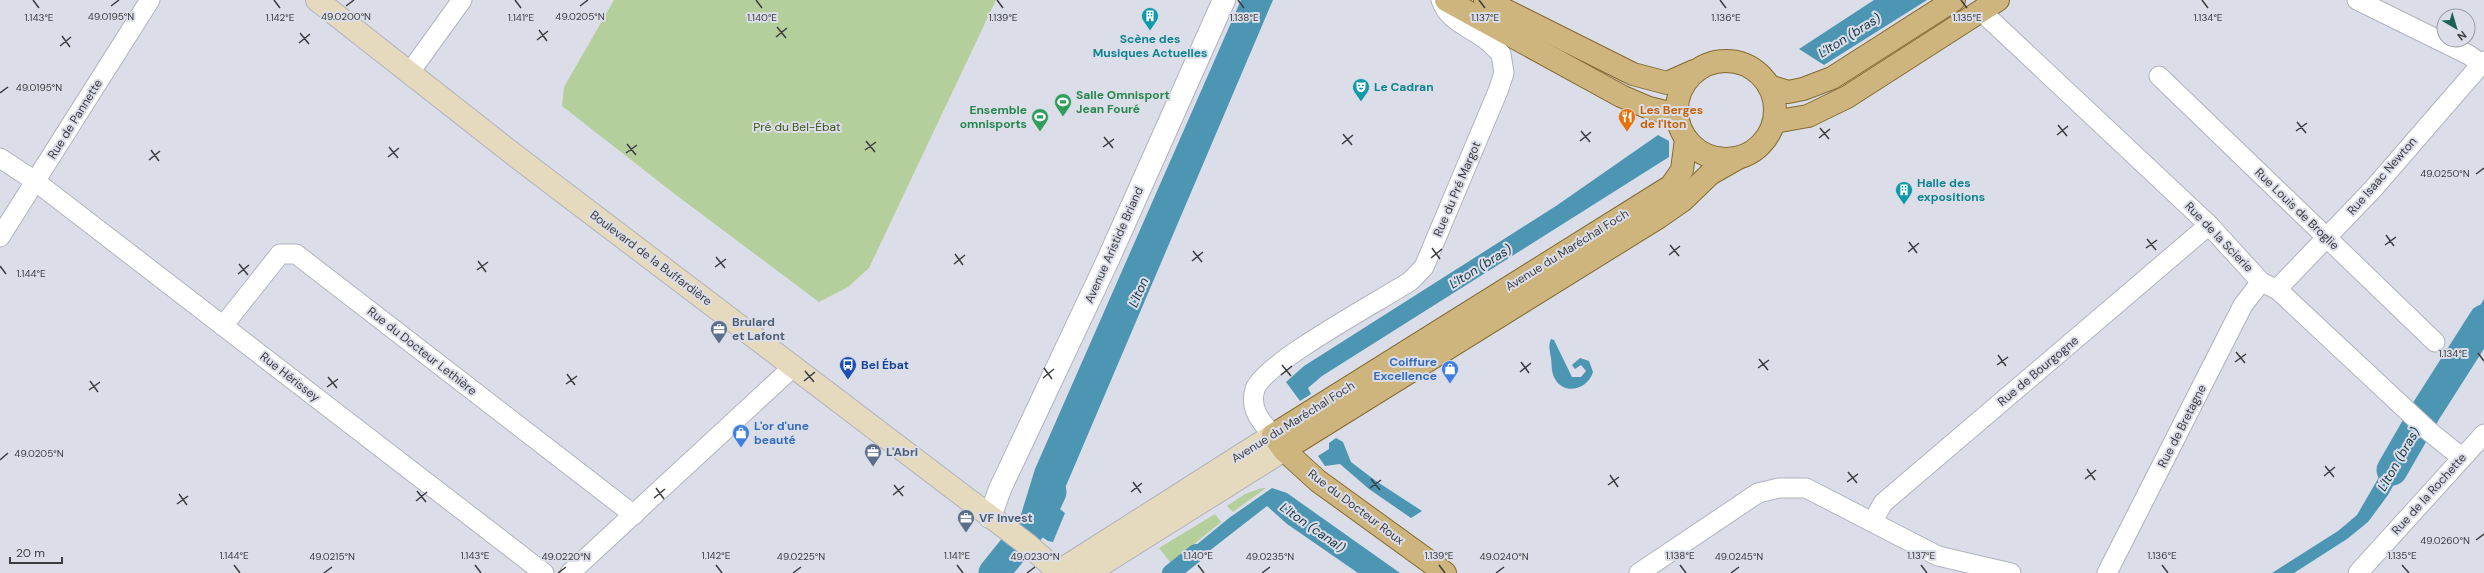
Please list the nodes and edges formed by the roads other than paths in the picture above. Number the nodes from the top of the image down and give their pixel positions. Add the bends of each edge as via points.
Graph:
1 (150, 0) edge
2 (317, 0) edge
3 (462, 0) edge
4 (1224, 0) edge
5 (1441, 0) edge
6 (1446, 0) edge
7 (1484, 0) edge
8 (1954, 0) edge
9 (2357, 0) edge
10 (1989, 6) edge
11 (2482, 62) edge
12 (1698, 68) junction
13 (410, 72) junction
14 (2159, 76) dead end
15 (1769, 86) junction
16 (1677, 115) junction
17 (1774, 122) junction
18 (1686, 139) junction
19 (0, 158) edge
20 (1738, 158) junction
21 (35, 181) junction
22 (2210, 225) junction
23 (0, 237) edge
24 (2326, 238) junction
25 (2261, 282) junction
26 (2278, 290) junction
27 (223, 326) junction
28 (2435, 342) dead end
29 (793, 367) junction
30 (2484, 434) edge
31 (1278, 443) junction
32 (2461, 457) junction
33 (1000, 489) junction
34 (962, 496) junction
35 (634, 514) junction
36 (990, 518) junction
37 (1873, 522) junction
38 (1058, 572) edge
39 (544, 573) edge
40 (570, 573) edge
41 (1088, 573) edge
42 (1445, 573) edge
43 (1639, 573) edge
44 (2011, 573) edge
45 (2107, 573) edge
46 (2358, 573) edge

1 - 21 street, Rue de Pannette
2 - 13 main road, Boulevard de la Buffardière
3 - 13 street
4 - 33 street, Avenue Aristide Briand via 1107,262
5 - 31 street, Rue du Pré Margot via 1444,10 1457,23 1485,39 1501,54 1504,73 1424,267 1410,281 1319,337 1269,372 1256,388 1255,409 1260,421
6 - 16 main road via 1621,96 1649,108
7 - 12 main road via 1633,74 1667,84
8 - 15 main road via 1832,78 1788,92
9 - 11 street
10 - 17 main road via 1847,97 1808,116
10 - 22 street, Rue de la Scierie
11 - 24 street, Rue Isaac Newton via 2373,189
12 - 15 main road via 1720,61 1735,61 1754,70
12 - 16 main road via 1688,77 1681,89
13 - 29 main road, Boulevard de la Buffardière via 517,157
14 - 24 street, Rue Louis de Broglie
15 - 17 main road via 1774,97
16 - 18 main road
17 - 20 main road via 1761,145
18 - 20 main road via 1696,149 1709,156 1723,159
18 - 31 main road, Avenue du Maréchal Foch via 1682,170 1671,186
19 - 21 street, Rue Hérissey
20 - 31 main road, Avenue du Maréchal Foch via 1710,174 1682,201 1659,217
21 - 23 street, Rue de Pannette
21 - 27 street, Rue Hérissey
22 - 25 street, Rue de la Scierie
22 - 37 street, Rue de Bourgogne via 1883,503
24 - 26 street, Rue Isaac Newton
24 - 28 street, Rue Louis de Broglie
25 - 26 street, Rue de la Scierie
25 - 45 street, Rue de Bretagne via 2243,306
26 - 32 street, Rue de la Scierie via 2430,432
27 - 35 street, Rue du Docteur Lethière via 280,254 296,254
27 - 39 street, Rue Hérissey
29 - 34 main road, Boulevard de la Buffardière
29 - 35 street
30 - 32 street, Rue de la Rochette
31 - 38 main road, Avenue du Maréchal Foch
31 - 41 main road, Avenue du Maréchal Foch
31 - 42 main road, Rue du Docteur Roux via 1318,481
32 - 46 street, Rue de la Rochette
33 - 34 street
33 - 36 street, Avenue Aristide Briand
34 - 36 main road, Boulevard de la Buffardière
35 - 40 street
36 - 38 main road, Boulevard de la Buffardière via 1028,545
37 - 43 street via 1806,488 1780,488 1758,493
37 - 44 street via 1938,556

